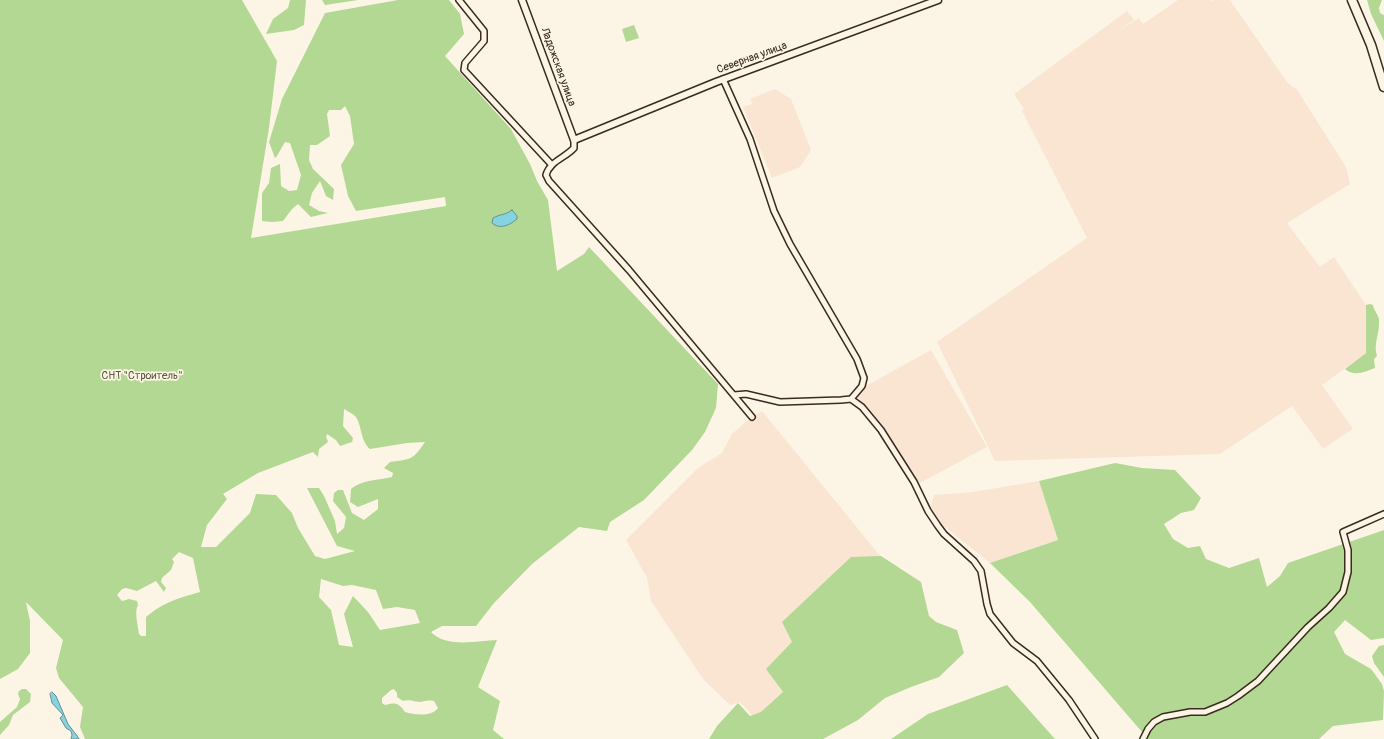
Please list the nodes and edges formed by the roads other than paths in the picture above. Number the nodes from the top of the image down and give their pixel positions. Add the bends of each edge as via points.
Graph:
1 (459, 0) edge
2 (522, 0) edge
3 (938, 0) edge
4 (1352, 0) edge
5 (724, 79) junction
6 (1384, 87) edge
7 (574, 140) junction
8 (551, 164) junction
9 (734, 396) junction
10 (851, 399) junction
11 (752, 417) dead end
12 (1384, 514) edge
13 (1095, 739) edge
14 (1143, 739) edge

1 - 8 street via 484,31 484,41 465,63 464,70
2 - 7 street, Ладожская улица
3 - 5 street, Северная улица
4 - 6 main road via 1371,45
5 - 7 street, Северная улица
5 - 10 street via 750,139 774,211 790,244 857,358 864,378 862,386
7 - 8 street via 574,148
8 - 9 street via 546,175 549,181 629,270
9 - 10 street via 746,394 780,402
9 - 11 street
10 - 13 street via 862,407 881,430 944,534 974,561 981,571 990,614 1013,642 1037,661 1069,700
12 - 14 street via 1343,532 1348,550 1348,572 1342,592 1258,681 1227,703 1205,712 1163,717 1148,728

